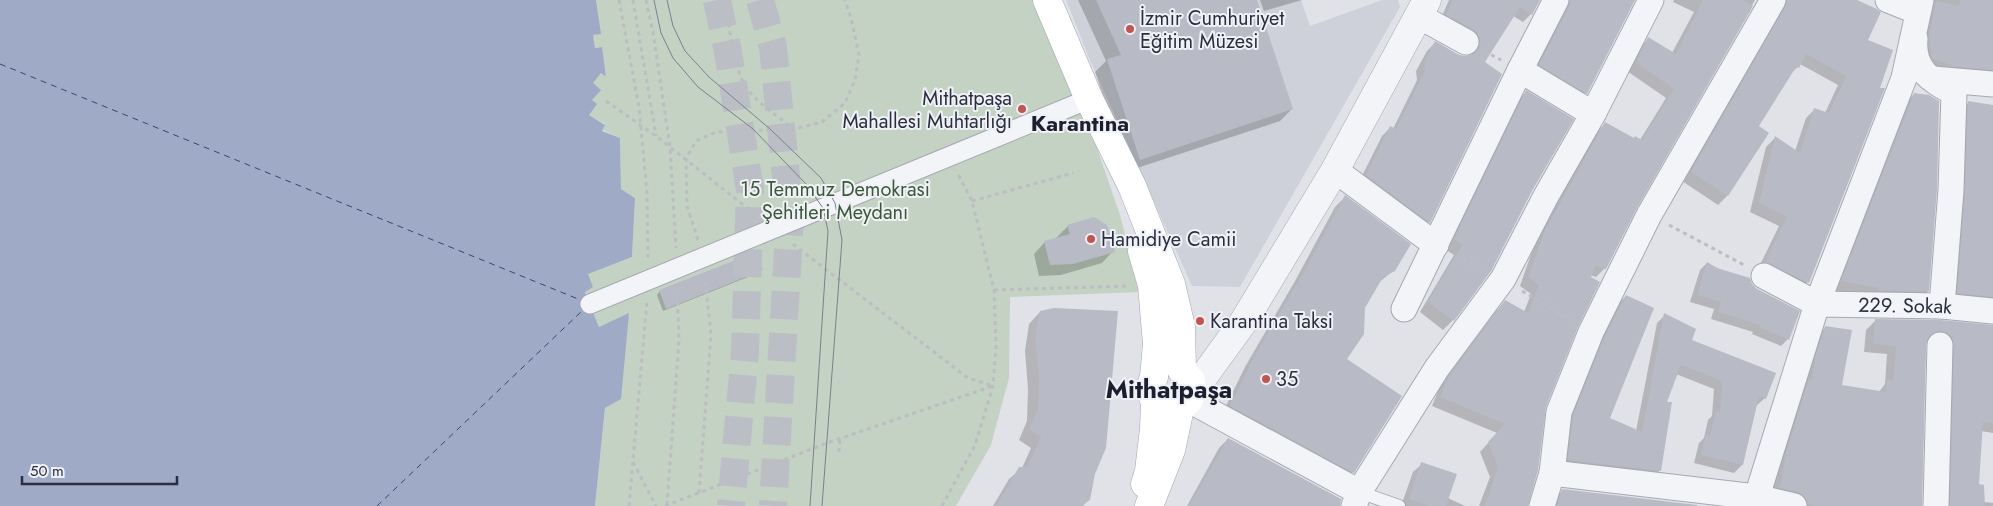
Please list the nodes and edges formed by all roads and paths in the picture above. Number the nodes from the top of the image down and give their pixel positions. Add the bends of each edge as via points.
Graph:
1 (618, 0) edge
2 (634, 0) edge
3 (724, 0) edge
4 (1047, 0) edge
5 (1556, 0) edge
6 (1651, 0) edge
7 (1773, 0) edge
8 (1888, 0) edge
9 (1421, 5) edge
10 (1920, 6) edge
11 (1466, 42) joint
12 (1520, 70) junction
13 (1904, 78) junction
14 (1929, 78) junction
15 (1993, 84) edge
16 (1088, 99) junction
17 (606, 101) dead end
18 (1593, 114) junction
19 (641, 125) junction
20 (794, 128) dead end
21 (656, 136) junction
22 (948, 156) junction
23 (1334, 170) junction
24 (1073, 173) dead end
25 (972, 201) junction
26 (1649, 214) junction
27 (772, 229) junction
28 (1436, 245) junction
29 (1764, 276) joint
30 (649, 280) junction
31 (1152, 285) junction
32 (994, 290) junction
33 (590, 304) dead end
34 (1816, 304) junction
35 (1942, 306) junction
36 (1404, 309) dead end
37 (1993, 311) edge
38 (1940, 345) dead end
39 (993, 386) junction
40 (1175, 392) junction
41 (840, 438) junction
42 (805, 451) junction
43 (839, 452) dead end
44 (804, 458) dead end
45 (633, 462) junction
46 (1552, 473) junction
47 (1357, 499) edge
48 (1755, 502) edge
49 (629, 506) edge
50 (656, 506) edge
51 (665, 506) edge
52 (942, 506) edge
53 (1137, 506) edge
54 (1149, 506) edge
55 (1399, 506) edge
56 (1542, 506) edge
57 (1794, 506) edge
58 (1936, 506) edge

1 - 19 path
2 - 21 path
3 - 20 path via 745,86 763,106
4 - 16 main road
5 - 12 street
6 - 18 street
7 - 26 street
8 - 10 street
9 - 11 street
9 - 23 street
9 - 40 street via 1234,315
10 - 13 street
10 - 14 street via 1914,54
11 - 12 path
12 - 18 street
12 - 28 street
13 - 14 street
13 - 34 street
14 - 15 street
14 - 35 street via 1954,93
16 - 22 street
16 - 31 main road
16 - 40 main road via 1132,186 1171,284 1181,327
17 - 19 path
18 - 47 street via 1503,279 1437,368
19 - 21 path
19 - 30 path
21 - 27 path
22 - 25 path
22 - 27 street
23 - 28 street
23 - 40 street via 1244,321
24 - 25 path
25 - 32 path
26 - 29 path
26 - 46 street via 1591,332 1559,412
27 - 30 street
27 - 39 path via 968,378
28 - 36 street
29 - 34 street
30 - 33 street
30 - 45 path
31 - 32 path
31 - 40 main road via 1157,344
32 - 39 path via 996,346
34 - 35 street, 229. Sokak
34 - 48 street
35 - 37 street, 229. Sokak
38 - 58 street
39 - 41 path
39 - 52 path via 975,446
40 - 47 street
40 - 53 main road
40 - 54 main road via 1171,450
41 - 42 path
41 - 43 path
42 - 44 path
42 - 51 path
45 - 49 path
45 - 50 path
46 - 48 street
46 - 56 street
47 - 55 lane
48 - 57 street

